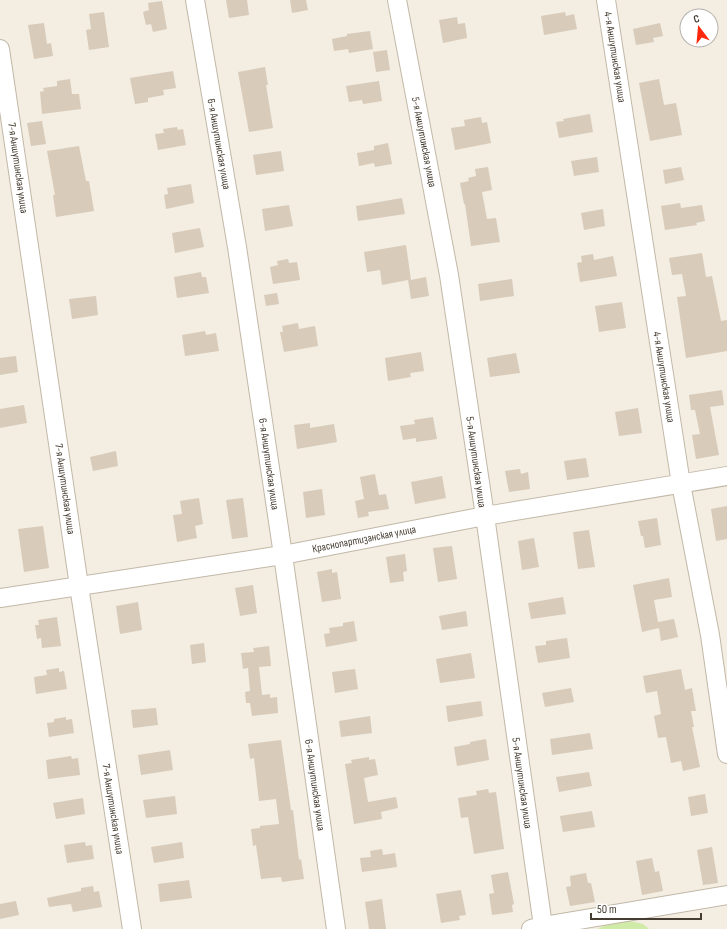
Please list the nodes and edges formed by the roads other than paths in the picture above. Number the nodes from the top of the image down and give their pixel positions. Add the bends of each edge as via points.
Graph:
1 (195, 0) edge
2 (397, 0) edge
3 (606, 0) edge
4 (0, 49) edge
5 (727, 476) edge
6 (681, 484) junction
7 (484, 516) junction
8 (283, 555) junction
9 (79, 586) junction
10 (0, 598) edge
11 (727, 754) edge
12 (727, 895) edge
13 (537, 927) edge
14 (132, 929) edge
15 (336, 929) edge

1 - 8 street, 6-я Аншутинская улица via 237,246
2 - 7 street, 5-я Аншутинская улица via 449,275
3 - 6 street, 4-я Аншутинская улица
4 - 9 street, 7-я Аншутинская улица
5 - 6 street, Краснопартизанская улица
6 - 7 street, Краснопартизанская улица
6 - 11 street, 4-я Аншутинская улица via 710,635
7 - 8 street, Краснопартизанская улица
7 - 13 street, 5-я Аншутинская улица
8 - 9 street, Краснопартизанская улица
8 - 15 street, 6-я Аншутинская улица
9 - 10 street, Краснопартизанская улица
9 - 14 street, 7-я Аншутинская улица
12 - 13 street

